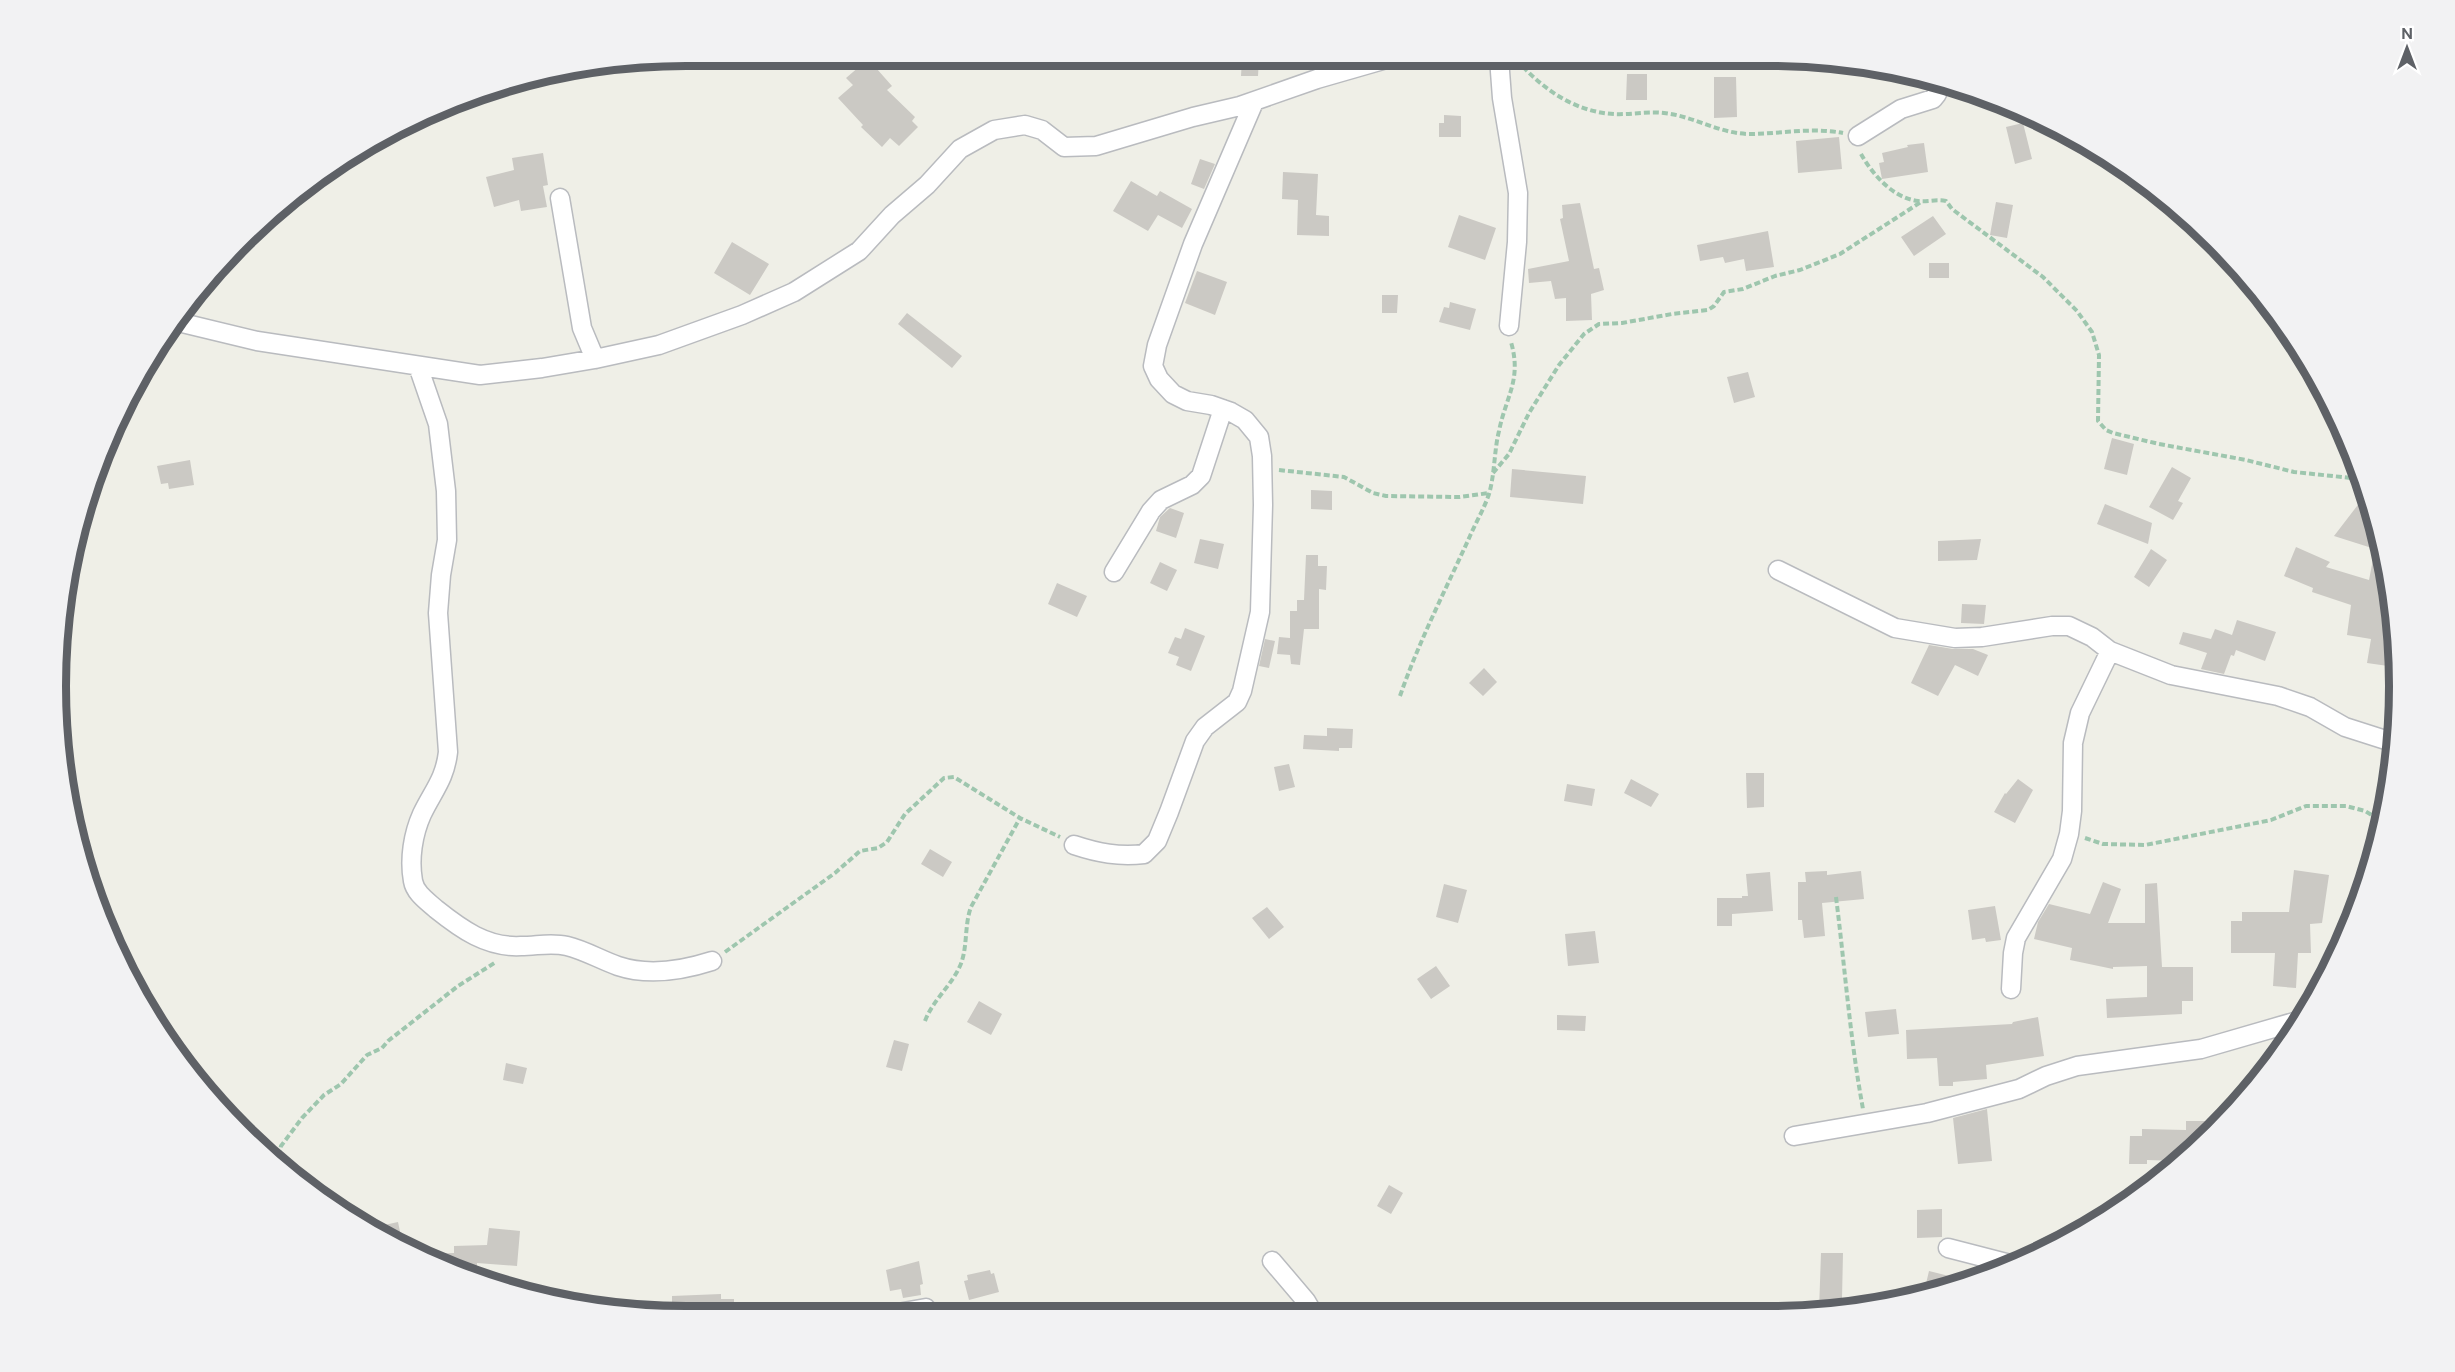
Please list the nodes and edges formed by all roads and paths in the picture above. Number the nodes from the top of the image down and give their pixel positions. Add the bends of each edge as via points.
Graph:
1 (1362, 66) edge
2 (1500, 66) edge
3 (1524, 66) edge
4 (1937, 89) edge
5 (1254, 102) junction
6 (1858, 136) junction
7 (560, 198) dead end
8 (1921, 202) junction
9 (185, 321) edge
10 (1509, 326) joint
11 (595, 359) junction
12 (417, 366) junction
13 (1223, 409) junction
14 (1262, 462) junction
15 (1493, 473) junction
16 (2353, 478) edge
17 (1489, 493) junction
18 (1778, 570) dead end
19 (1114, 572) dead end
20 (2110, 651) junction
21 (1400, 696) dead end
22 (2387, 740) edge
23 (2375, 816) edge
24 (1020, 818) junction
25 (2069, 834) junction
26 (1074, 845) joint
27 (1836, 897) dead end
28 (520, 947) junction
29 (712, 961) joint
30 (2011, 989) dead end
31 (925, 1021) dead end
32 (2289, 1023) edge
33 (1865, 1124) junction
34 (1794, 1136) dead end
35 (279, 1154) edge
36 (1948, 1248) dead end
37 (2000, 1261) edge
38 (1272, 1262) dead end
39 (1309, 1306) edge

1 - 5 street
2 - 10 street via 1518,193
3 - 6 path via 1547,87 1586,111 1664,113 1746,134 1822,129
4 - 6 street via 1933,99 1901,109
5 - 11 street via 1082,148 1064,147 1042,130 1026,125 994,130 960,149 859,251 794,292 659,345
5 - 13 street via 1193,244 1153,366 1173,394
6 - 8 path via 1857,144 1874,174 1892,190
7 - 11 street via 582,328
8 - 15 path via 1840,254 1724,292 1708,310 1599,324 1584,334 1559,365 1509,454
8 - 16 path via 1946,201 2043,277 2077,311 2092,332 2099,355 2098,421 2106,430 2294,472
9 - 12 street via 257,341
10 - 15 path via 1516,359 1514,386 1498,433
11 - 12 street via 480,375
12 - 28 street via 438,424 446,491 447,540 438,613 448,752 447,769 422,814 414,838 413,884 422,897 459,927 480,939
13 - 14 street via 1245,420 1259,437
13 - 19 street via 1201,476 1192,485 1161,500 1151,511
14 - 17 path via 1276,469 1344,477 1386,496 1460,497
14 - 26 street via 1260,612 1237,702 1205,727 1195,741 1157,841 1144,854 1103,854
15 - 17 path
17 - 21 path
18 - 20 street via 1895,628 1955,638 2069,626
20 - 22 street via 2171,675 2278,696 2310,707 2345,727
20 - 25 street via 2080,713 2073,743
23 - 25 path via 2365,810 2306,806 2271,820 2145,845 2103,844
24 - 26 path
24 - 29 path via 954,777 944,778 906,814 887,842 860,851
24 - 31 path via 971,907 961,964
25 - 30 street via 2062,859 2016,938
27 - 33 path via 1851,1043
28 - 29 street via 567,946 621,967 652,970 687,969
28 - 35 path via 458,986 367,1056 295,1126
32 - 33 street via 2201,1049 2077,1066 1992,1097
33 - 34 street
36 - 37 street
38 - 39 street

